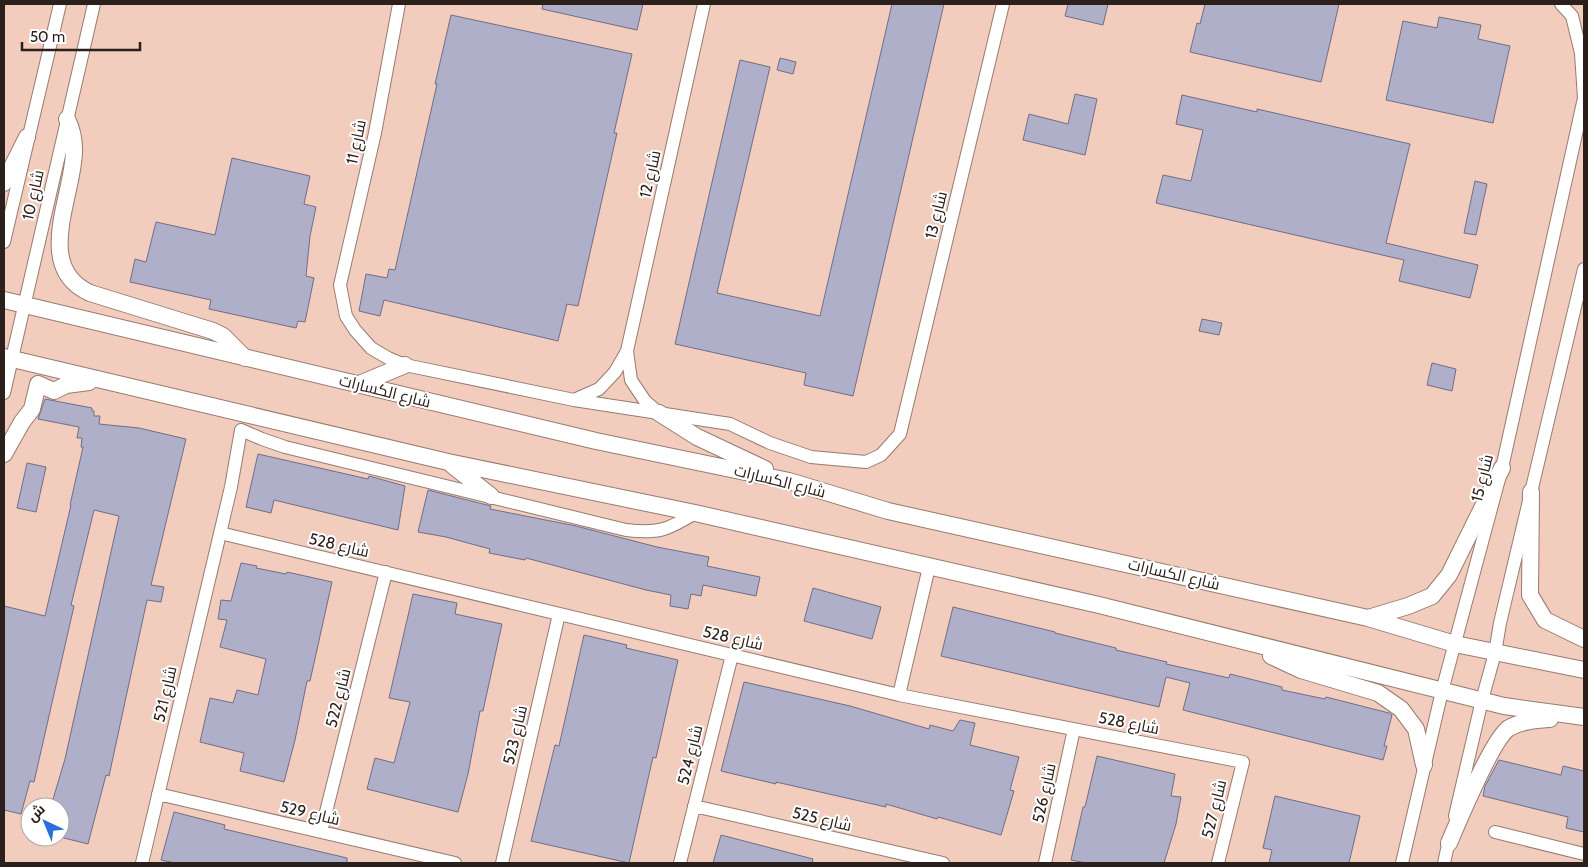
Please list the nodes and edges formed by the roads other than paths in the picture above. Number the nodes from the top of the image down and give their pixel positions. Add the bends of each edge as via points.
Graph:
1 (60, 4) edge
2 (94, 4) edge
3 (399, 4) edge
4 (704, 4) edge
5 (1003, 4) edge
6 (1561, 4) edge
7 (1584, 98) edge
8 (67, 119) junction
9 (27, 137) junction
10 (4, 184) edge
11 (4, 242) edge
12 (1584, 269) edge
13 (340, 285) joint
14 (4, 300) edge
15 (24, 305) junction
16 (627, 351) junction
17 (8, 358) edge
18 (245, 358) junction
19 (405, 365) junction
20 (100, 381) junction
21 (357, 385) junction
22 (4, 392) edge
23 (574, 400) junction
24 (659, 413) junction
25 (900, 434) joint
26 (4, 454) edge
27 (448, 462) junction
28 (1502, 468) junction
29 (790, 481) junction
30 (1531, 492) junction
31 (491, 496) junction
32 (694, 513) junction
33 (220, 533) junction
34 (929, 567) junction
35 (386, 572) junction
36 (559, 614) junction
37 (1368, 618) junction
38 (1233, 639) junction
39 (1584, 640) edge
40 (1455, 644) junction
41 (1495, 653) junction
42 (732, 655) junction
43 (1584, 670) edge
44 (1442, 691) junction
45 (899, 695) junction
46 (1482, 700) junction
47 (1584, 718) edge
48 (1074, 729) junction
49 (1243, 762) joint
50 (1424, 765) junction
51 (158, 794) junction
52 (694, 806) junction
53 (321, 832) junction
54 (1495, 832) dead end
55 (1449, 843) junction
56 (1575, 856) edge
57 (142, 863) edge
58 (455, 863) edge
59 (502, 863) edge
60 (680, 863) edge
61 (943, 863) edge
62 (1045, 863) edge
63 (1218, 863) edge
64 (1402, 863) edge
65 (1444, 863) edge

1 - 9 street, شارع 10
2 - 8 street, شارع 10
3 - 13 street, شارع 11
4 - 16 street, شارع 12
5 - 25 street, شارع 13
6 - 7 street, شارع 15 via 1572,16 1581,53
7 - 28 street, شارع 15
8 - 15 street, شارع 10
8 - 18 street via 73,132 74,150 60,248 62,263 70,277 90,293 214,331
9 - 10 street
9 - 11 street, شارع 10
12 - 30 street
13 - 19 street, شارع الكسارات via 346,316 354,330 371,348
14 - 15 street, شارع الكسارات
15 - 17 street, شارع 10
15 - 18 street, شارع الكسارات
16 - 23 street, شارع 12 via 615,372 599,389
16 - 24 street, شارع 12 via 632,380 645,401
17 - 20 street
17 - 22 street, شارع 10
18 - 21 street, شارع الكسارات
19 - 21 street
19 - 23 street, شارع الكسارات
20 - 26 street via 66,385 54,391 38,384 32,409
20 - 27 street
21 - 29 street, شارع الكسارات via 596,441
23 - 24 street, شارع الكسارات
24 - 25 street, شارع الكسارات via 730,424 770,443 811,457 829,459 866,462 881,455
24 - 29 street via 697,437
27 - 31 street
27 - 32 street
28 - 37 street via 1449,575 1432,596
28 - 40 street, شارع 15
29 - 37 street, شارع الكسارات via 888,511
30 - 39 street via 1530,595 1545,620
30 - 41 street
31 - 32 street via 626,530 646,532 662,530
31 - 33 street via 285,447 241,430
32 - 34 street
33 - 35 street, شارع 528
33 - 51 street, شارع 521
34 - 38 street
34 - 45 street
35 - 36 street, شارع 528
35 - 53 street, شارع 522
36 - 42 street, شارع 528
36 - 59 street, شارع 523
37 - 40 street, شارع الكسارات
38 - 44 street
38 - 50 street via 1302,670 1378,693 1401,709 1416,729
40 - 41 street, شارع الكسارات
40 - 44 street, شارع 15
41 - 43 street, شارع الكسارات
41 - 46 street
42 - 45 street, شارع 528
42 - 52 street, شارع 524
44 - 46 street
44 - 50 street, شارع 15
45 - 48 street, شارع 528
46 - 47 street
46 - 55 street
47 - 55 street via 1534,720 1508,728 1495,747
48 - 49 street, شارع 528
48 - 62 street, شارع 526
49 - 63 street, شارع 527
50 - 64 street, شارع 15
51 - 53 street, شارع 529
51 - 57 street, شارع 521
52 - 60 street, شارع 524
52 - 61 street, شارع 525
53 - 58 street, شارع 529
54 - 56 street
55 - 65 street

